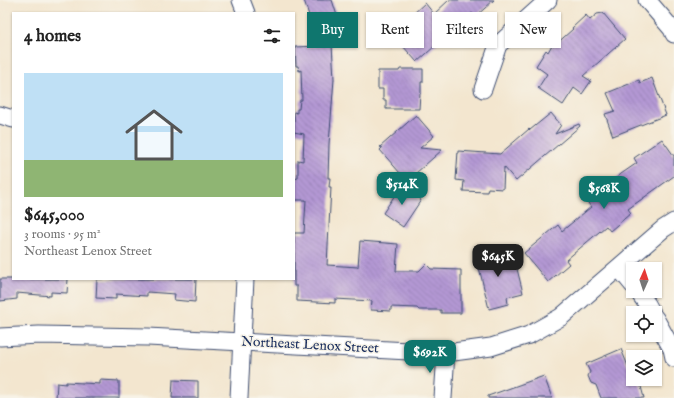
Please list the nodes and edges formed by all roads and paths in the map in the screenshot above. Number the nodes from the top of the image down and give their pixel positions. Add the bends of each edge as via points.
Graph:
1 (241, 0) edge
2 (548, 0) edge
3 (647, 0) edge
4 (246, 12) edge
5 (673, 30) edge
6 (483, 89) dead end
7 (0, 115) edge
8 (12, 119) edge
9 (674, 222) edge
10 (620, 268) junction
11 (626, 276) edge
12 (245, 280) edge
13 (662, 331) edge
14 (0, 337) edge
15 (241, 342) junction
16 (446, 353) junction
17 (674, 358) edge
18 (238, 398) edge
19 (443, 398) edge

1 - 4 street
2 - 6 street via 498,45
3 - 5 street
7 - 8 street
9 - 10 street, Northeast Lenox Street
10 - 11 street
10 - 16 street, Northeast Lenox Street via 561,317 529,335 490,347
12 - 15 street
13 - 17 street
14 - 15 street, Northeast Lenox Street via 148,337
15 - 16 street, Northeast Lenox Street
15 - 18 street
16 - 19 street

